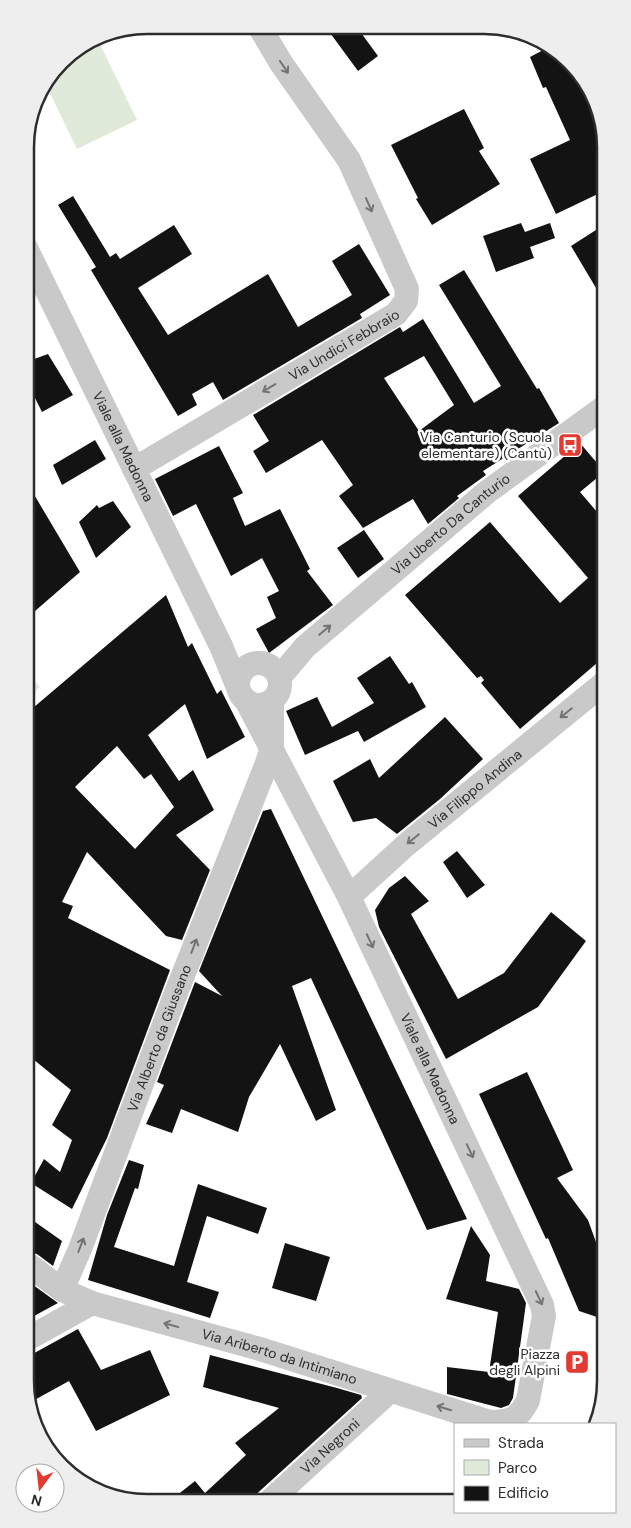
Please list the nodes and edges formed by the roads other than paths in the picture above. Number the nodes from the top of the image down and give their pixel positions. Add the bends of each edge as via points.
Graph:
1 (264, 34) edge
2 (34, 264) edge
3 (597, 412) edge
4 (134, 469) junction
5 (221, 646) junction
6 (266, 668) junction
7 (597, 689) edge
8 (242, 694) junction
9 (272, 701) junction
10 (272, 747) junction
11 (256, 787) junction
12 (294, 794) junction
13 (349, 897) junction
14 (34, 1269) edge
15 (62, 1290) junction
16 (87, 1306) junction
17 (34, 1335) edge
18 (390, 1391) junction
19 (528, 1400) junction
20 (493, 1423) edge
21 (531, 1423) edge
22 (278, 1494) edge

1 -> 4 street, Via Undici Febbraio via 349,160 407,289 406,302 396,314
2 - 4 street, Viale alla Madonna
6 -> 3 street, Via Uberto Da Canturio via 306,647 487,492
4 - 5 street, Viale alla Madonna
5 - 6 street via 232,655
5 - 8 street, Viale alla Madonna
6 - 8 street via 243,669 238,676
6 - 9 street via 280,685
7 -> 13 street, Via Filippo Andina via 406,845
8 - 9 street via 264,705
8 - 10 street, Viale alla Madonna
9 - 10 street, Viale alla Madonna
10 - 11 street, Via Alberto da Giussano
10 - 12 street, Viale alla Madonna
11 - 12 street via 274,785
15 -> 11 street, Via Alberto da Giussano
12 - 13 street, Viale alla Madonna
13 -> 19 street, Viale alla Madonna via 542,1305 544,1316
14 - 15 street, Via Ariberto da Intimiano
15 - 16 street, Via Ariberto da Intimiano
16 - 17 street
18 -> 16 street, Via Ariberto da Intimiano via 260,1350
20 -> 18 street, Via Ariberto da Intimiano
18 - 22 street, Via Negroni
19 - 20 street, Viale alla Madonna via 523,1412 515,1419
19 - 21 street, Viale alla Madonna via 527,1417

